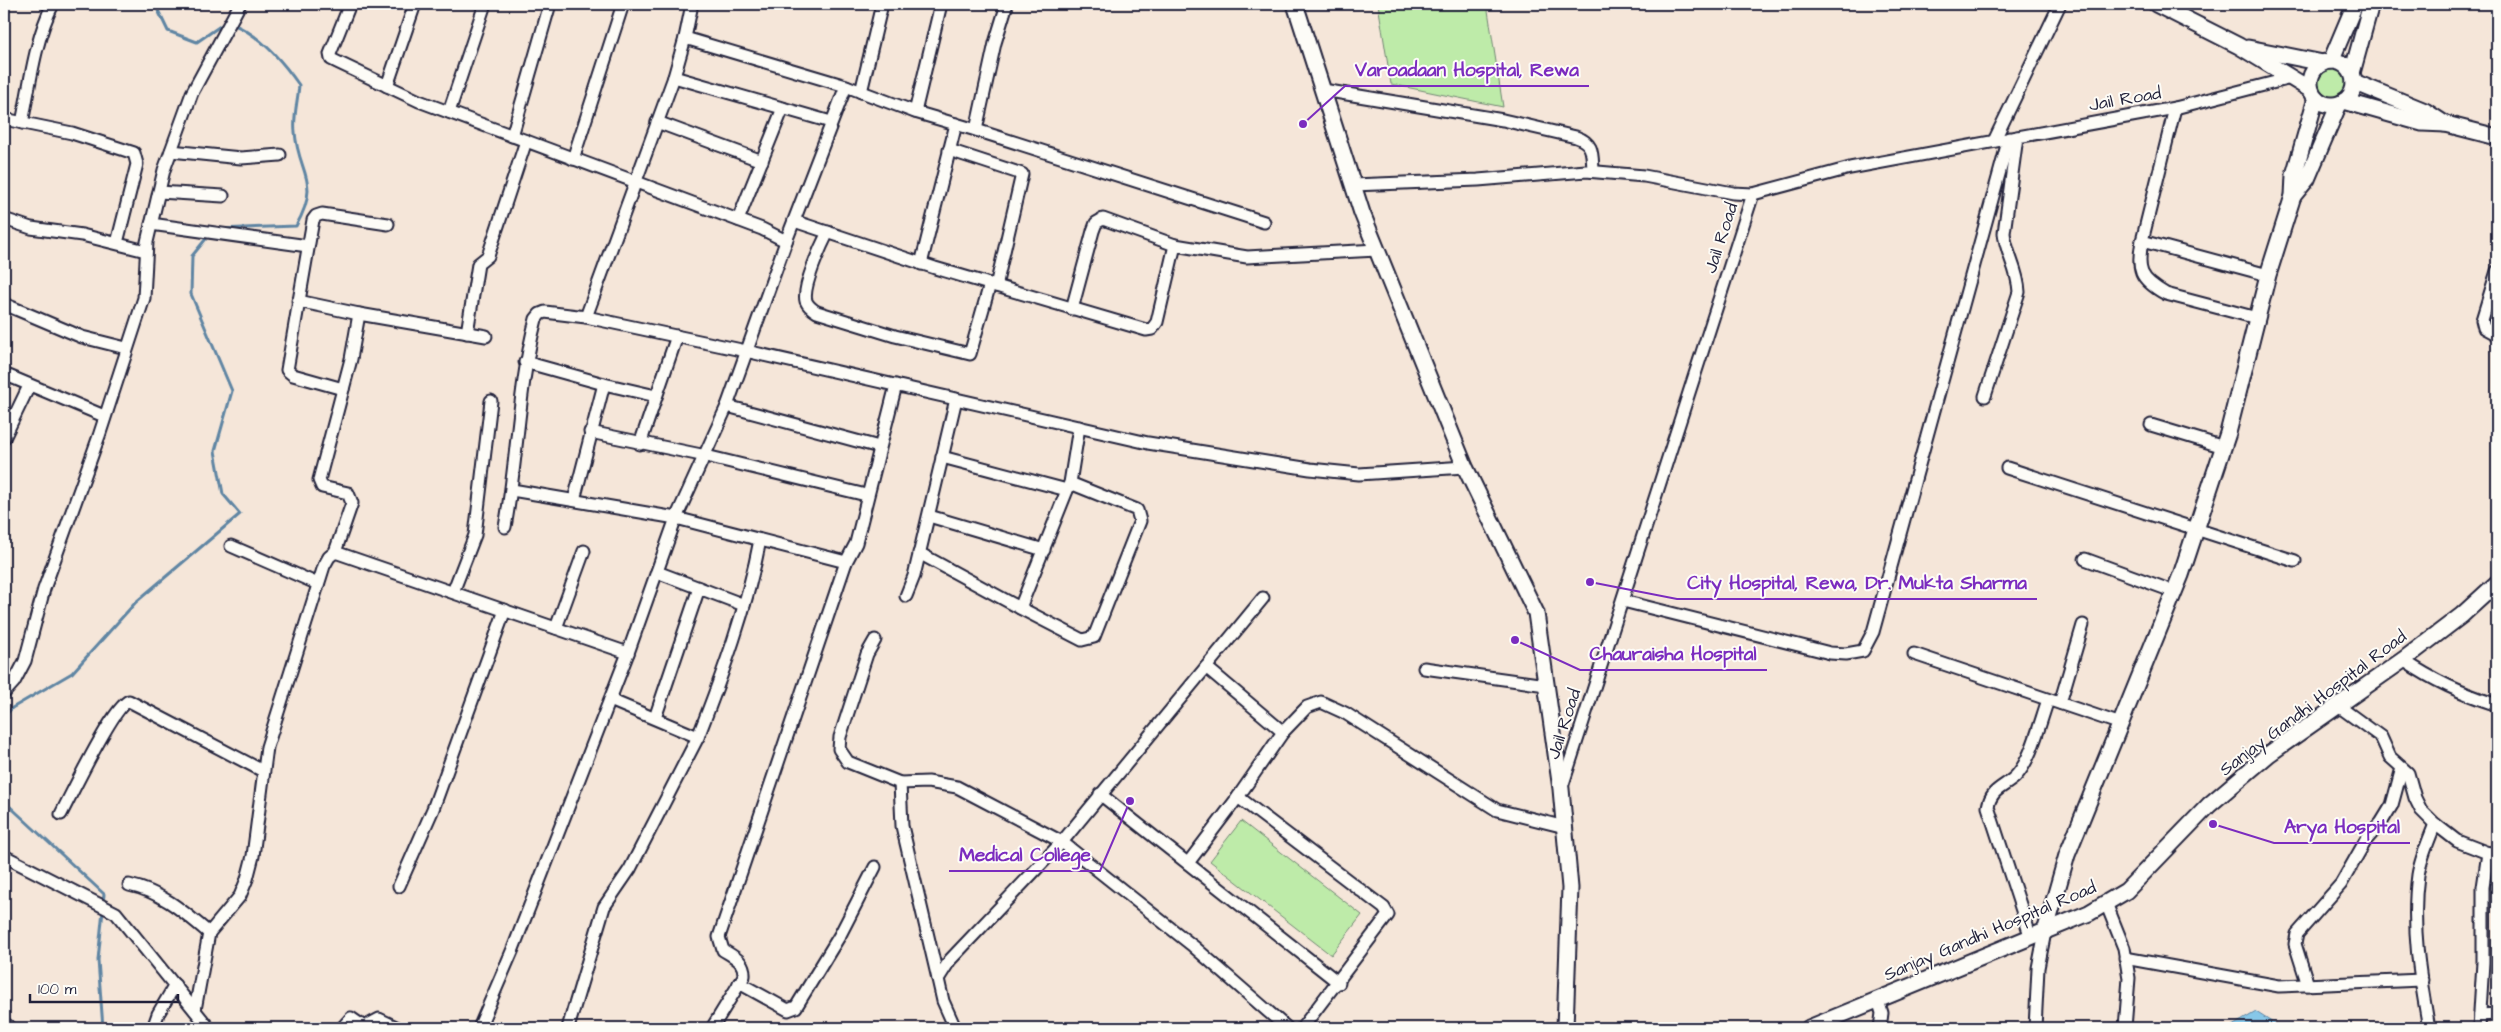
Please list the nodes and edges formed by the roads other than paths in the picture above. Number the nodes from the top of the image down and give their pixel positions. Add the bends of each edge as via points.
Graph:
1 (53, 4) edge
2 (350, 4) edge
3 (415, 4) edge
4 (485, 4) edge
5 (550, 4) edge
6 (623, 4) edge
7 (689, 4) edge
8 (882, 4) edge
9 (941, 4) edge
10 (1007, 4) edge
11 (1295, 4) edge
12 (2060, 4) edge
13 (2156, 4) edge
14 (2355, 4) edge
15 (2371, 4) edge
16 (238, 9) edge
17 (685, 38) junction
18 (2239, 46) junction
19 (2327, 62) junction
20 (674, 77) junction
21 (2353, 77) junction
22 (2291, 78) junction
23 (387, 86) junction
24 (846, 86) junction
25 (1322, 90) junction
26 (861, 92) junction
27 (2313, 94) junction
28 (2341, 103) junction
29 (783, 108) junction
30 (2175, 108) junction
31 (449, 112) junction
32 (915, 112) junction
33 (4, 119) edge
34 (657, 122) junction
35 (831, 122) junction
36 (22, 123) junction
37 (956, 124) junction
38 (2446, 124) junction
39 (976, 130) junction
40 (512, 136) junction
41 (2497, 137) edge
42 (2013, 138) junction
43 (526, 141) junction
44 (1994, 141) junction
45 (949, 150) junction
46 (171, 151) junction
47 (280, 155) dead end
48 (573, 160) junction
49 (762, 161) junction
50 (1593, 171) junction
51 (634, 182) junction
52 (1353, 185) junction
53 (159, 192) junction
54 (1753, 194) junction
55 (224, 196) dead end
56 (2293, 196) junction
57 (4, 219) edge
58 (738, 220) junction
59 (794, 221) junction
60 (1264, 222) dead end
61 (151, 224) junction
62 (388, 224) dead end
63 (828, 232) junction
64 (786, 241) junction
65 (2142, 241) junction
66 (117, 243) junction
67 (1175, 245) junction
68 (308, 246) junction
69 (1377, 250) junction
70 (146, 251) junction
71 (922, 264) junction
72 (2497, 271) edge
73 (2268, 275) junction
74 (993, 285) junction
75 (298, 301) junction
76 (4, 304) edge
77 (1072, 309) junction
78 (359, 314) junction
79 (586, 317) junction
80 (2258, 318) junction
81 (467, 332) junction
82 (2497, 335) edge
83 (486, 336) dead end
84 (677, 336) junction
85 (126, 348) junction
86 (746, 351) junction
87 (525, 362) junction
88 (4, 374) edge
89 (604, 384) junction
90 (896, 385) junction
91 (29, 386) junction
92 (343, 389) junction
93 (656, 396) junction
94 (1985, 396) dead end
95 (956, 398) junction
96 (491, 401) dead end
97 (727, 406) junction
98 (104, 416) junction
99 (2150, 425) dead end
100 (1079, 427) junction
101 (590, 432) junction
102 (4, 438) edge
103 (640, 444) junction
104 (879, 447) junction
105 (2224, 447) junction
106 (706, 456) junction
107 (942, 457) junction
108 (1465, 467) junction
109 (2007, 468) dead end
110 (1068, 486) junction
111 (512, 490) junction
112 (866, 496) junction
113 (574, 500) junction
114 (929, 516) junction
115 (676, 518) junction
116 (505, 527) dead end
117 (2196, 531) junction
118 (760, 540) junction
119 (231, 546) dead end
120 (1044, 550) junction
121 (584, 551) dead end
122 (335, 552) junction
123 (919, 554) junction
124 (2085, 559) dead end
125 (2295, 561) dead end
126 (846, 562) junction
127 (657, 572) junction
128 (2497, 583) edge
129 (318, 584) junction
130 (700, 588) junction
131 (453, 592) junction
132 (2175, 592) junction
133 (906, 596) dead end
134 (1263, 598) dead end
135 (1623, 601) junction
136 (744, 605) junction
137 (1020, 608) junction
138 (505, 610) junction
139 (2084, 625) dead end
140 (556, 628) junction
141 (875, 640) dead end
142 (628, 653) junction
143 (1914, 654) dead end
144 (2403, 660) junction
145 (1206, 667) junction
146 (1424, 668) dead end
147 (1546, 686) junction
148 (4, 693) edge
149 (610, 700) junction
150 (2048, 700) junction
151 (2060, 703) junction
152 (2337, 705) junction
153 (2497, 705) edge
154 (656, 718) junction
155 (2121, 724) junction
156 (1283, 732) junction
157 (698, 737) junction
158 (2402, 768) junction
159 (263, 771) junction
160 (900, 783) junction
161 (1561, 789) junction
162 (1100, 794) junction
163 (1238, 797) junction
164 (61, 814) dead end
165 (2435, 824) junction
166 (1565, 827) junction
167 (1062, 842) junction
168 (2492, 852) edge
169 (4, 856) edge
170 (1188, 863) junction
171 (875, 867) dead end
172 (129, 885) dead end
173 (399, 886) dead end
174 (2106, 903) junction
175 (209, 933) junction
176 (2038, 935) junction
177 (2125, 958) junction
178 (938, 979) junction
179 (2422, 980) junction
180 (739, 983) junction
181 (1338, 983) junction
182 (175, 985) junction
183 (2308, 985) junction
184 (1878, 1000) junction
185 (198, 1014) junction
186 (2497, 1014) edge
187 (2480, 1016) junction
188 (4, 1023) edge
189 (1828, 1024) edge
190 (11, 1028) edge
191 (153, 1028) edge
192 (193, 1028) edge
193 (209, 1028) edge
194 (342, 1028) edge
195 (398, 1028) edge
196 (479, 1028) edge
197 (568, 1028) edge
198 (712, 1028) edge
199 (955, 1028) edge
200 (1287, 1028) edge
201 (1302, 1028) edge
202 (1565, 1028) edge
203 (1809, 1028) edge
204 (1880, 1028) edge
205 (2035, 1028) edge
206 (2125, 1028) edge
207 (2429, 1028) edge
208 (2479, 1028) edge

1 - 36 street via 34,65
2 - 23 street via 330,54 331,59
3 - 23 street
4 - 31 street
5 - 40 street
6 - 48 street
7 - 17 street
8 - 26 street
9 - 32 street
10 - 39 street
11 - 25 main road
12 - 44 street
13 - 18 main road
14 - 19 main road
15 - 21 main road
16 - 46 street via 192,93
17 - 20 street
17 - 24 street
18 - 19 main road
18 - 22 main road
19 - 21 main road via 2343,64
19 - 27 main road via 2313,71 2310,84
20 - 29 street
20 - 34 street
21 - 28 main road via 2350,96
21 - 38 main road
22 - 27 main road
22 - 30 street, Jail Road
23 - 31 street
24 - 26 street
24 - 35 street
25 - 50 street via 1503,120 1576,137 1586,140 1592,148
25 - 52 main road
26 - 32 street
27 - 28 main road via 2326,104
27 - 56 main road via 2294,175
28 - 38 main road via 2422,123
28 - 56 main road via 2307,179
29 - 35 street
29 - 49 street
30 - 42 street, Jail Road
30 - 65 street
31 - 40 street
32 - 37 street
33 - 36 street
34 - 49 street
34 - 51 street
35 - 59 street
36 - 66 street via 72,133 134,153 137,164
37 - 39 street
37 - 45 street
38 - 41 main road
39 - 60 street
40 - 43 street
42 - 44 street, Jail Road
42 - 94 street via 2004,233 2018,277 2019,292
42 - 135 street via 1873,632 1862,651 1830,653
43 - 48 street
43 - 81 street via 488,256 478,264
44 - 54 street, Jail Road via 1850,168
45 - 71 street
45 - 74 street via 1022,174
46 - 47 street via 241,158
46 - 53 street
48 - 51 street
49 - 58 street
50 - 52 street
50 - 54 street
51 - 58 street
51 - 79 street
52 - 69 main road
53 - 55 street
53 - 61 street
54 - 135 street, Jail Road
56 - 73 main road
57 - 66 street via 31,228
58 - 64 street
59 - 63 street
59 - 64 street
61 - 68 street
61 - 70 street
62 - 68 street via 322,214 312,220
63 - 71 street
63 - 74 street via 805,295 810,308 817,312 970,354
64 - 86 street
65 - 73 street
65 - 80 street via 2138,262 2140,271 2156,288 2166,294
66 - 70 street
67 - 69 street via 1247,257
67 - 77 street via 1157,322 1152,329
67 - 77 street via 1103,219 1096,223
68 - 75 street
69 - 108 main road
70 - 85 street via 144,298
71 - 74 street
72 - 82 street via 2482,320 2484,328
73 - 80 main road
74 - 77 street
75 - 78 street
75 - 92 street via 287,370 293,376
76 - 85 street via 82,337
78 - 81 street
78 - 92 street
79 - 84 street
79 - 87 street via 540,314
80 - 105 main road
81 - 83 street
84 - 86 street
84 - 93 street
85 - 98 street
86 - 90 street
86 - 97 street
87 - 89 street
87 - 111 street
88 - 91 street
89 - 93 street
89 - 101 street
90 - 95 street
90 - 104 street
91 - 98 street
91 - 102 street
92 - 122 street via 319,480 322,487 348,493 351,497 352,503
93 - 103 street
95 - 100 street
95 - 107 street
96 - 131 street via 475,535
97 - 104 street
97 - 106 street
98 - 148 street via 44,589 25,661
99 - 105 street
100 - 108 street via 1310,469 1384,474
100 - 110 street
101 - 103 street
101 - 113 street
103 - 106 street
104 - 112 street
105 - 117 main road
106 - 112 street
106 - 115 street
107 - 110 street
107 - 114 street
108 - 147 main road via 1536,613
109 - 117 street
110 - 120 street
110 - 137 street via 1137,510 1140,521 1094,637 1082,640
111 - 113 street
111 - 116 street
112 - 126 street via 856,543
113 - 115 street
114 - 120 street
114 - 123 street
115 - 118 street
115 - 127 street
117 - 125 street
117 - 132 main road
118 - 126 street
118 - 136 street
119 - 129 street
120 - 137 street
121 - 140 street
122 - 129 street via 329,557
122 - 131 street
123 - 133 street
123 - 137 street
124 - 132 street
126 - 180 street via 719,937 722,950 740,960 744,968 744,976
127 - 130 street
127 - 142 street
128 - 144 main road, Sanjay Gandhi Hospital Road via 2462,615
129 - 159 street via 267,747
130 - 136 street
130 - 154 street
131 - 138 street
132 - 155 main road
134 - 145 street
135 - 161 street, Jail Road
136 - 157 street via 727,665
138 - 140 street
138 - 173 street via 433,809
139 - 151 street
140 - 142 street
141 - 160 street via 867,654 843,728 840,749 848,762
142 - 149 street
143 - 150 street
144 - 152 main road, Sanjay Gandhi Hospital Road
144 - 153 street via 2432,680
145 - 156 street
145 - 162 street
146 - 147 street
147 - 161 main road
149 - 154 street
149 - 196 street
150 - 151 street
150 - 176 street via 2023,767 2014,778 1992,793 1988,807
151 - 155 street
152 - 158 street via 2378,734 2390,757
152 - 174 main road, Sanjay Gandhi Hospital Road via 2269,754 2209,805 2126,891
154 - 157 street
155 - 176 main road
156 - 163 street
156 - 166 street via 1307,707 1321,702 1345,713 1497,810
157 - 197 street via 630,869 604,907
158 - 165 street via 2411,780 2421,810
158 - 183 street via 2392,805 2381,823 2366,840 2341,884 2297,934 2296,944
159 - 164 street via 129,701 121,705 107,728
159 - 175 street via 253,856 247,879 240,896
160 - 167 street via 928,782 957,787
160 - 178 street via 902,826
161 - 166 main road
162 - 167 street
162 - 170 street
163 - 170 street
163 - 181 street via 1384,908 1388,915
165 - 168 street via 2457,841
165 - 179 street via 2424,853 2415,909
166 - 202 main road via 1570,888
167 - 178 street via 950,960
167 - 200 street via 1192,946
168 - 187 street via 2483,887
169 - 182 street via 116,913
170 - 181 street
171 - 180 street via 840,935 796,1007 788,1010
172 - 175 street via 147,889 175,904
174 - 176 main road, Sanjay Gandhi Hospital Road
174 - 177 street
175 - 185 street
176 - 184 main road, Sanjay Gandhi Hospital Road
176 - 205 street
177 - 183 street via 2278,986
177 - 206 street via 2129,978
178 - 199 street
179 - 183 street
179 - 207 street
180 - 198 street
181 - 201 street
182 - 185 street
182 - 191 street
184 - 189 main road, Sanjay Gandhi Hospital Road
184 - 204 street via 1882,1013
185 - 192 street
185 - 193 street
186 - 187 street
187 - 208 street
188 - 190 street
189 - 203 main road, Sanjay Gandhi Hospital Road
194 - 195 street via 351,1018 364,1027 379,1019

